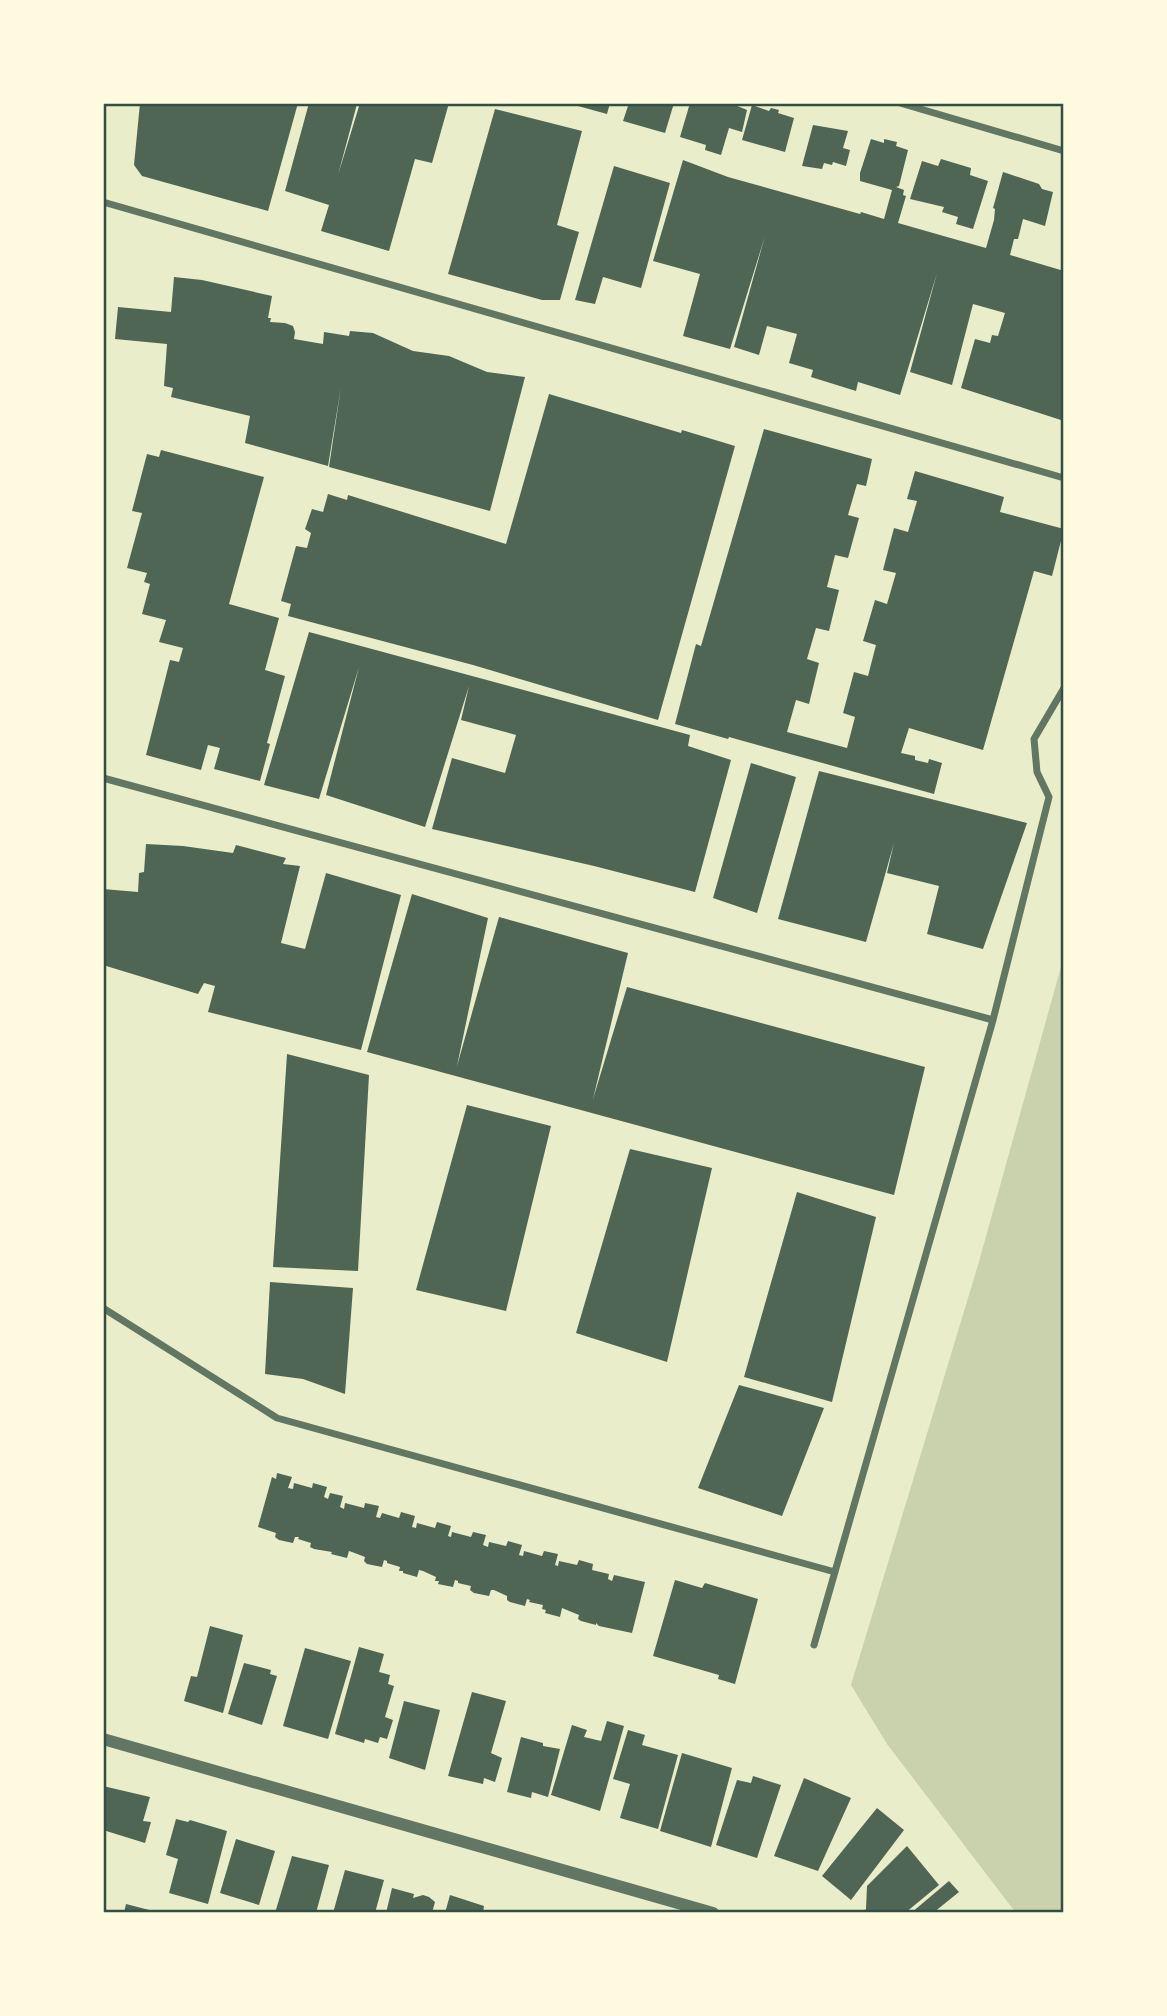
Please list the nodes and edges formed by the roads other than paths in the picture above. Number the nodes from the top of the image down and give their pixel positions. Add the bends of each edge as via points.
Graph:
1 (900, 103) edge
2 (1064, 150) edge
3 (103, 202) edge
4 (1064, 478) edge
5 (1064, 688) edge
6 (103, 778) edge
7 (992, 1020) junction
8 (103, 1308) edge
9 (835, 1572) junction
10 (814, 1645) dead end
11 (103, 1739) edge
12 (713, 1913) edge

1 - 2 street
3 - 4 street
5 - 7 street via 1034,739 1037,772 1049,797
6 - 7 street
7 - 9 street
8 - 9 street via 277,1418
9 - 10 street
11 - 12 street

